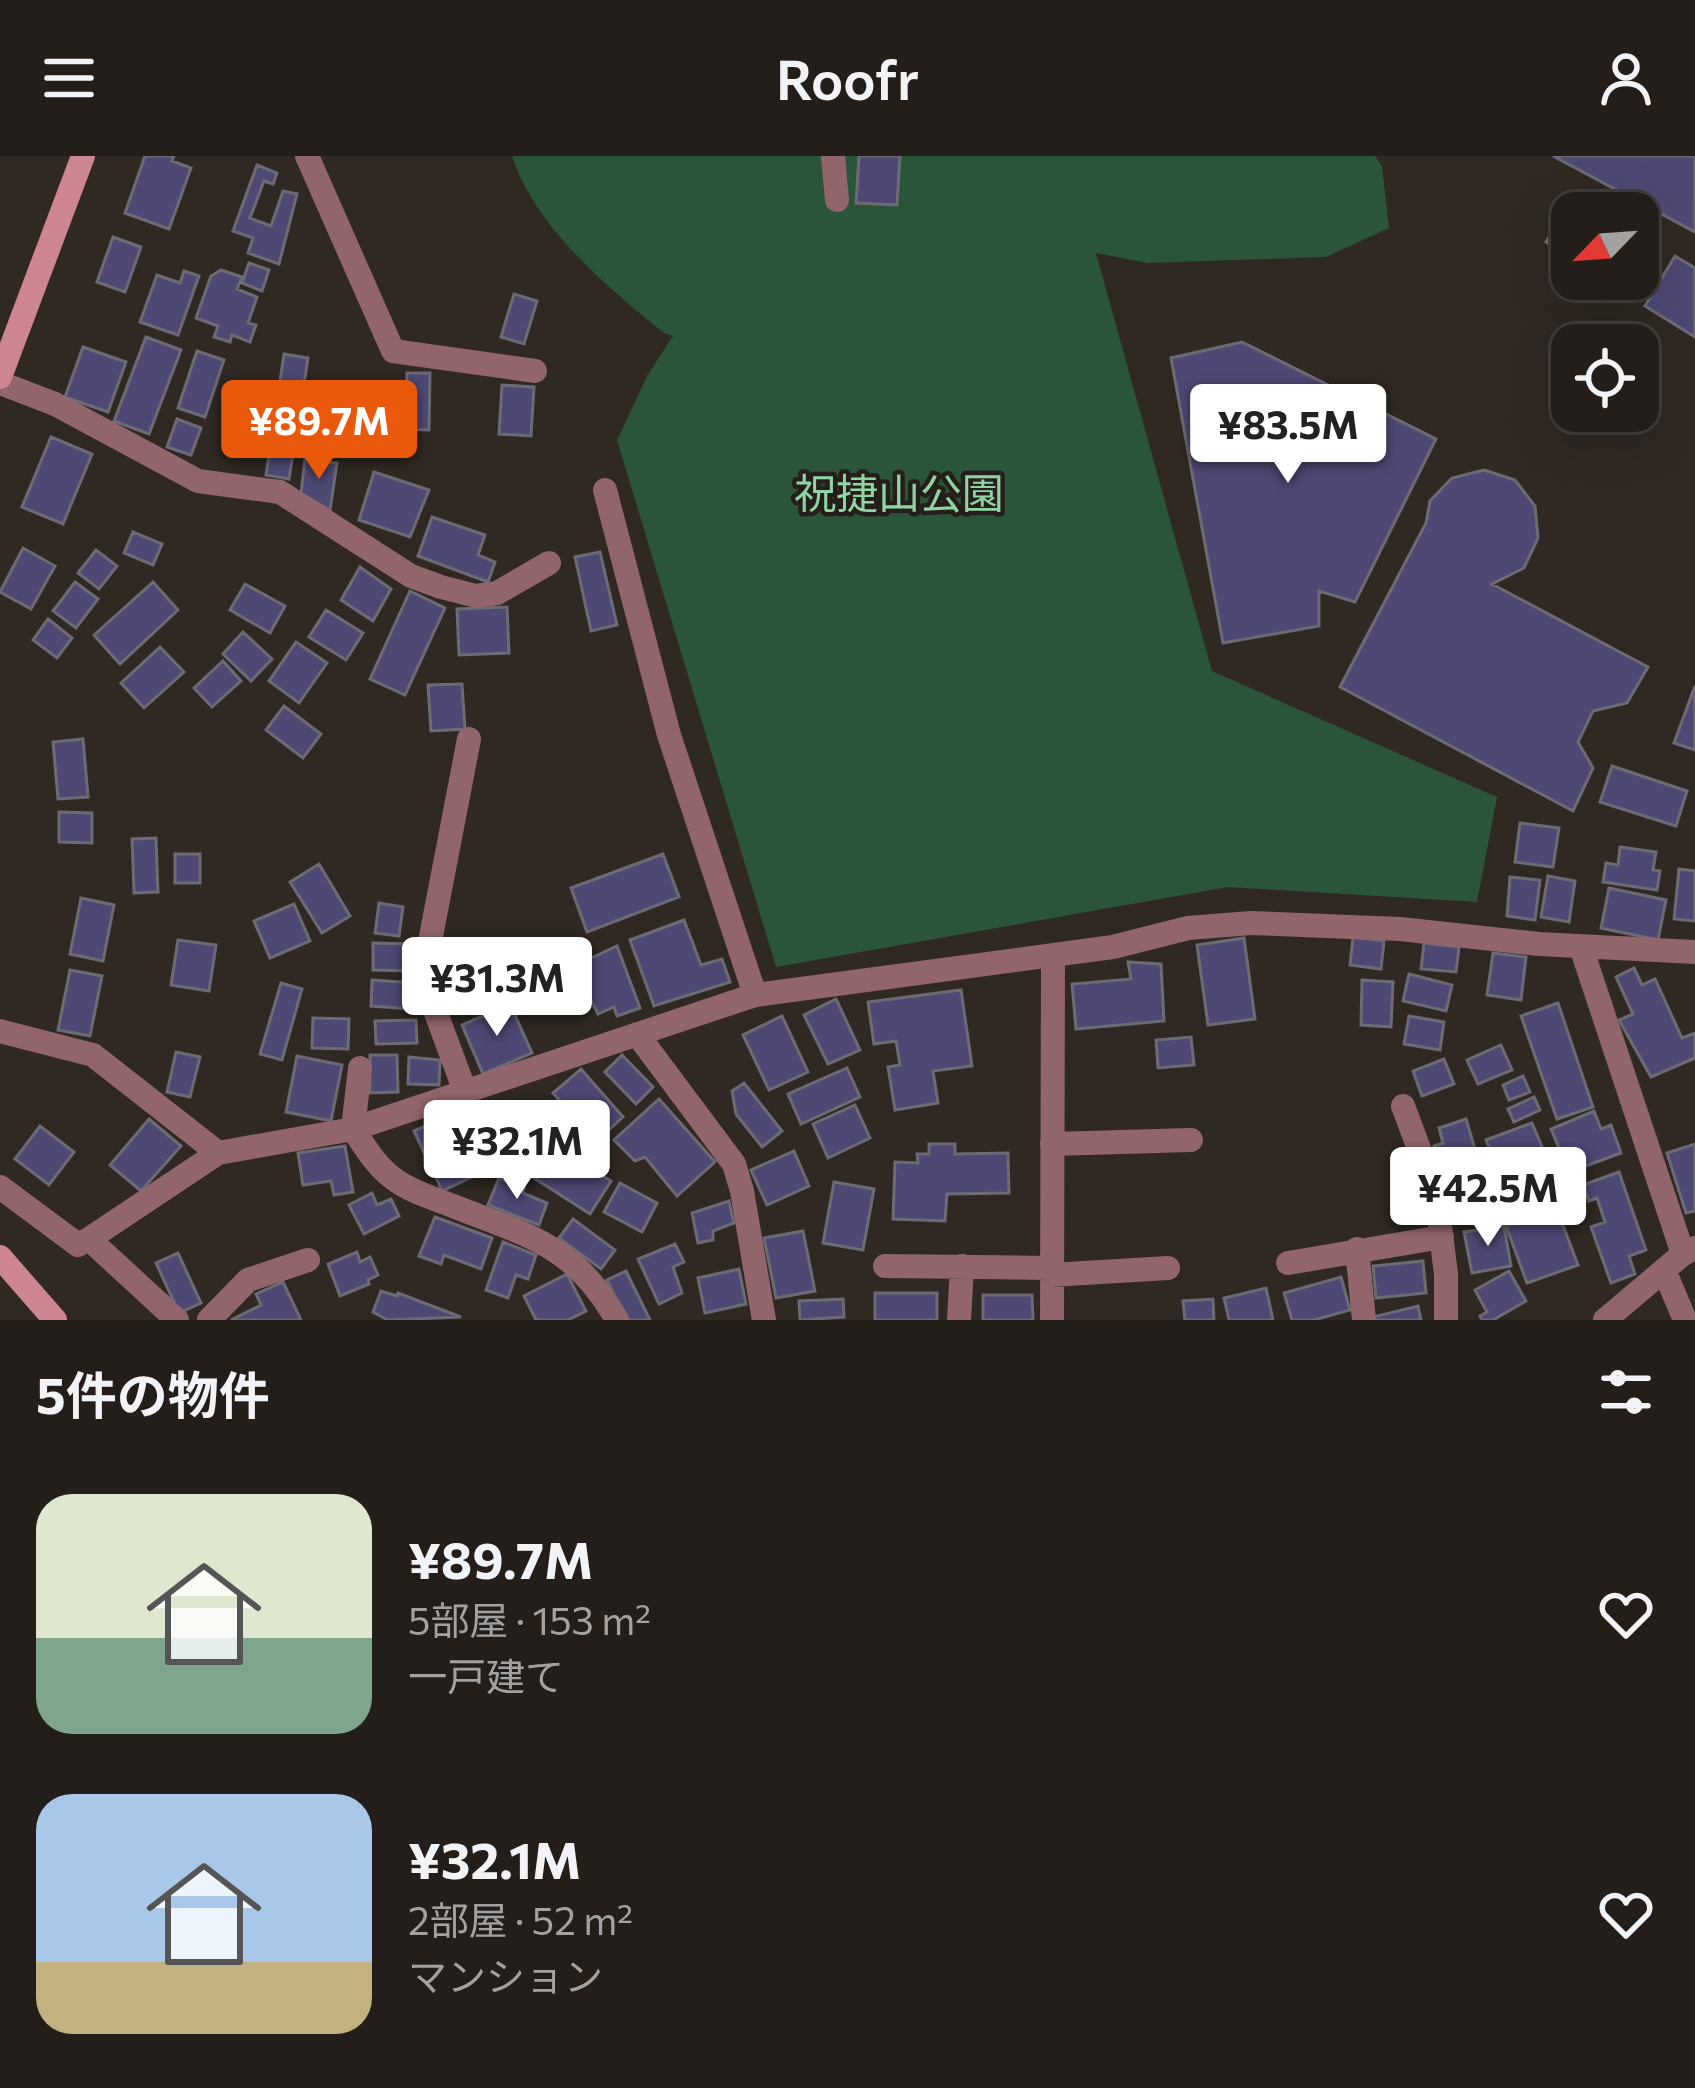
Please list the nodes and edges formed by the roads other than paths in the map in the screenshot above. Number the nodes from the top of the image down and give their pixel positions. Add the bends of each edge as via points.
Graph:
1 (83, 156) edge
2 (307, 156) edge
3 (833, 156) edge
4 (837, 200) dead end
5 (535, 371) dead end
6 (0, 380) edge
7 (604, 490) dead end
8 (549, 563) dead end
9 (469, 739) dead end
10 (1581, 947) junction
11 (1695, 952) edge
12 (1053, 956) junction
13 (755, 995) junction
14 (0, 1030) edge
15 (637, 1034) junction
16 (360, 1068) dead end
17 (466, 1094) junction
18 (1403, 1106) dead end
19 (352, 1129) junction
20 (1190, 1140) dead end
21 (1052, 1144) junction
22 (218, 1153) junction
23 (0, 1187) edge
24 (1442, 1237) junction
25 (89, 1239) junction
26 (1358, 1249) junction
27 (0, 1257) edge
28 (1681, 1257) edge
29 (308, 1260) dead end
30 (1288, 1263) dead end
31 (885, 1266) dead end
32 (962, 1266) junction
33 (1168, 1268) dead end
34 (1051, 1271) junction
35 (758, 1319) edge
36 (55, 1320) edge
37 (177, 1320) edge
38 (209, 1320) edge
39 (617, 1320) edge
40 (959, 1320) edge
41 (1052, 1320) edge
42 (1364, 1320) edge
43 (1446, 1320) edge
44 (1605, 1320) edge
45 (1685, 1320) edge

1 - 6 main road
2 - 5 street via 393,351
3 - 4 street
6 - 8 street via 197,481 280,493 441,587 496,593
7 - 13 street via 669,735
9 - 17 street via 423,978
10 - 11 street
10 - 12 street via 1251,923
10 - 28 street
12 - 13 street
12 - 21 street
13 - 15 street
14 - 22 street via 93,1055
15 - 17 street
15 - 35 street via 734,1164
16 - 19 street
17 - 19 street
18 - 24 street via 1436,1194
19 - 22 street
19 - 39 street via 396,1181 566,1255 598,1286
20 - 21 street
21 - 34 street
22 - 25 street
23 - 25 street via 78,1245
24 - 26 street
24 - 43 street
25 - 37 street
26 - 30 street
26 - 42 street
27 - 36 main road
28 - 44 street
28 - 45 street
29 - 38 street via 248,1280
31 - 32 street
32 - 34 street
32 - 40 street
33 - 34 street
34 - 41 street

